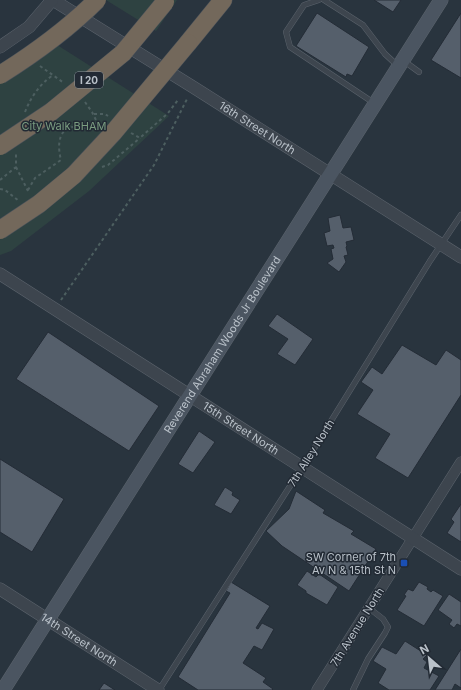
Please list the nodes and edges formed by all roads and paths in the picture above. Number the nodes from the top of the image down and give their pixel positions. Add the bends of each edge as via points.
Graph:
1 (52, 0) edge
2 (97, 0) edge
3 (167, 0) edge
4 (224, 0) edge
5 (319, 0) edge
6 (324, 0) edge
7 (441, 0) edge
8 (0, 46) edge
9 (37, 64) dead end
10 (401, 64) junction
11 (419, 72) dead end
12 (0, 74) edge
13 (66, 85) dead end
14 (193, 87) junction
15 (81, 98) dead end
16 (376, 104) junction
17 (98, 121) junction
18 (100, 128) dead end
19 (140, 138) dead end
20 (0, 146) edge
21 (101, 167) dead end
22 (330, 175) junction
23 (28, 190) dead end
24 (461, 214) edge
25 (0, 230) edge
26 (442, 244) junction
27 (461, 257) edge
28 (0, 274) edge
29 (54, 309) junction
30 (190, 396) junction
31 (461, 462) edge
32 (302, 467) junction
33 (413, 538) junction
34 (461, 569) edge
35 (0, 589) edge
36 (369, 608) junction
37 (48, 619) junction
38 (3, 690) edge
39 (158, 690) edge
40 (317, 690) edge
41 (353, 690) edge

1 - 8 street via 29,26
1 - 14 street, 16th Street North
2 - 12 highway, bridge via 77,20
3 - 20 highway, I 20, bridge via 123,53 50,112
4 - 25 highway, bridge via 113,133 74,175 39,204
5 - 16 lane via 304,5 286,32 290,47
6 - 10 lane via 363,25 385,54
7 - 10 main road, Reverend Abraham Woods Jr Boulevard
9 - 13 path
10 - 11 lane
10 - 16 main road, Reverend Abraham Woods Jr Boulevard
14 - 22 street, 16th Street North
14 - 29 path via 154,165
15 - 17 path
16 - 22 main road, Reverend Abraham Woods Jr Boulevard
17 - 18 path
17 - 23 path via 89,129 81,126 64,131 58,144 60,160 36,178
19 - 21 path via 108,165
22 - 26 street, 16th Street North
22 - 30 main road, Reverend Abraham Woods Jr Boulevard
24 - 26 lane, 7th Alley North
26 - 27 street, 16th Street North
26 - 32 lane, 7th Alley North
28 - 29 street, 15th Street North
29 - 30 street, 15th Street North
30 - 32 street, 15th Street North
30 - 37 main road, Reverend Abraham Woods Jr Boulevard
31 - 33 street, 7th Avenue North
32 - 33 street, 15th Street North
32 - 39 lane, 7th Alley North
33 - 34 street, 15th Street North
33 - 36 street, 7th Avenue North
35 - 37 street, 14th Street North
36 - 40 street, 7th Avenue North
36 - 41 lane via 384,619 388,627
37 - 38 main road, Reverend Abraham Woods Jr Boulevard
37 - 39 street, 14th Street North

